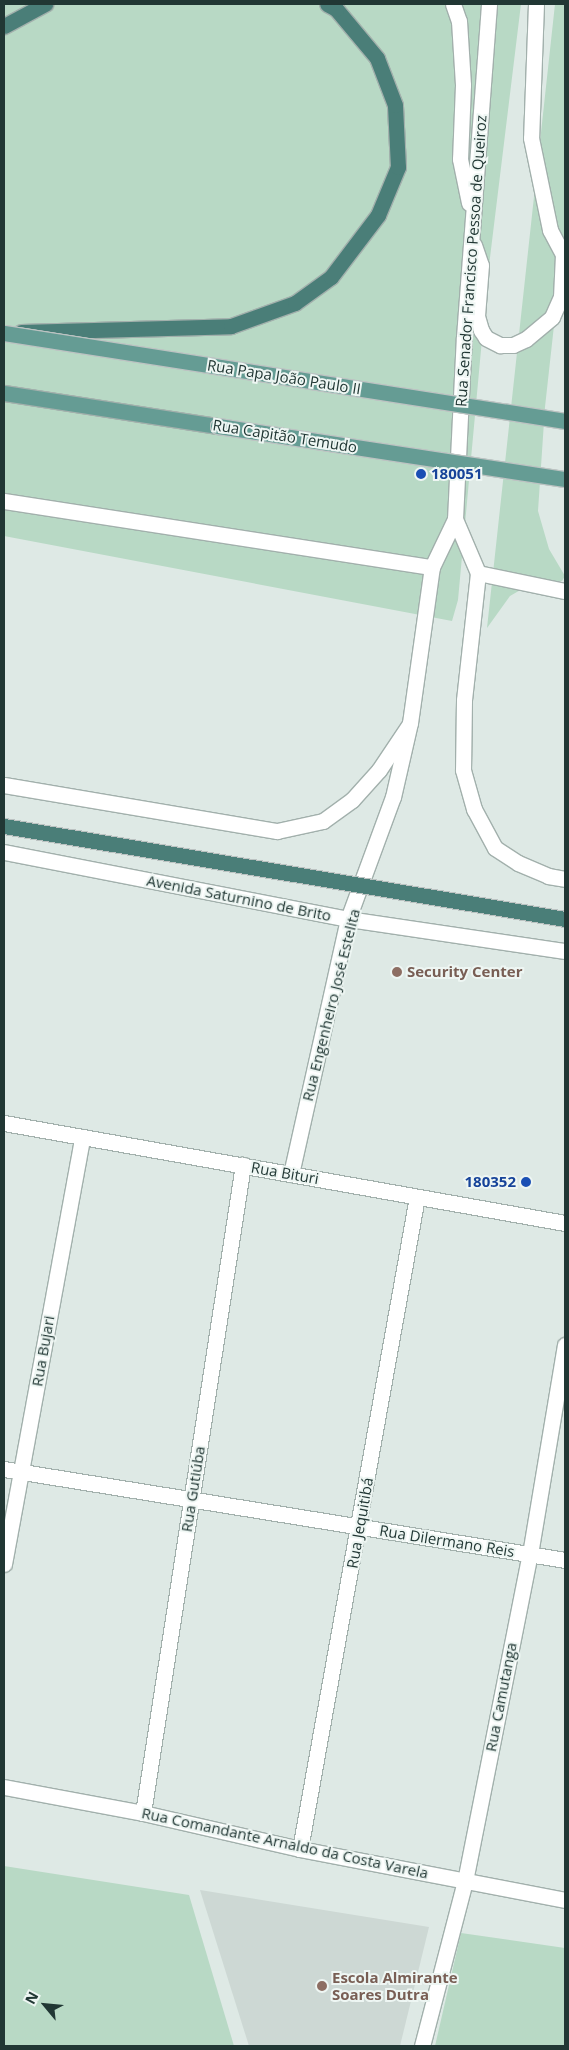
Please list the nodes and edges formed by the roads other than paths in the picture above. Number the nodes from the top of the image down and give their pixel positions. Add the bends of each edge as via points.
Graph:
1 (46, 4) edge
2 (453, 4) edge
3 (489, 4) edge
4 (536, 4) edge
5 (332, 6) edge
6 (4, 26) edge
7 (472, 222) junction
8 (471, 237) junction
9 (564, 257) edge
10 (4, 333) edge
11 (4, 393) edge
12 (565, 421) edge
13 (565, 479) edge
14 (4, 501) edge
15 (455, 519) junction
16 (432, 567) junction
17 (478, 573) junction
18 (565, 591) edge
19 (410, 724) junction
20 (4, 785) edge
21 (4, 826) edge
22 (4, 852) edge
23 (565, 879) edge
24 (348, 919) junction
25 (565, 919) edge
26 (565, 951) edge
27 (4, 1124) edge
28 (82, 1137) junction
29 (243, 1165) junction
30 (291, 1174) junction
31 (418, 1197) junction
32 (565, 1223) edge
33 (565, 1345) edge
34 (4, 1469) edge
35 (21, 1472) junction
36 (192, 1499) junction
37 (360, 1527) junction
38 (530, 1554) junction
39 (565, 1560) edge
40 (4, 1564) edge
41 (4, 1787) edge
42 (143, 1812) junction
43 (300, 1849) junction
44 (464, 1880) junction
45 (565, 1900) edge
46 (422, 2046) edge

1 - 6 highway
2 - 7 street via 459,21 463,85 460,159
3 - 7 street, Rua Senador Francisco Pessoa de Queiroz
4 - 9 street via 531,138 550,230
5 - 10 highway, bridge via 377,58 395,105 398,167 378,215 331,277 295,303 231,326
7 - 8 street, Rua Senador Francisco Pessoa de Queiroz
8 - 9 street via 480,265 477,316 480,330 486,338 500,345 513,345 552,317 561,297
8 - 15 street, Rua Senador Francisco Pessoa de Queiroz
10 - 12 main road, Rua Papa João Paulo II, bridge
11 - 13 main road, Rua Capitão Temudo, bridge
14 - 16 street
15 - 16 street, Rua Engenheiro José Estelita
15 - 17 street
16 - 19 street, Rua Engenheiro José Estelita
17 - 18 street
17 - 23 street via 464,700 463,770 474,808 495,848 518,863 548,876
19 - 20 street via 379,770 352,800 323,821 277,831
19 - 24 street, Rua Engenheiro José Estelita via 393,798
21 - 25 highway, bridge
22 - 24 street, Avenida Saturnino de Brito
24 - 26 street, Avenida Saturnino de Brito
24 - 30 street, Rua Engenheiro José Estelita
27 - 28 street, Rua Bituri
28 - 29 street, Rua Bituri
28 - 35 street, Rua Bujari
29 - 30 street, Rua Bituri
29 - 36 street, Rua Gutiúba
30 - 31 street, Rua Bituri
31 - 32 street, Rua Bituri
31 - 37 street, Rua Jequitibá
33 - 38 street, Rua Camutanga
34 - 35 street, Rua Dilermano Reis
35 - 36 street, Rua Dilermano Reis
35 - 40 street, Rua Bujari
36 - 37 street, Rua Dilermano Reis
36 - 42 street, Rua Gutiúba
37 - 38 street, Rua Dilermano Reis
37 - 43 street, Rua Jequitibá
38 - 39 street, Rua Dilermano Reis
38 - 44 street, Rua Camutanga
41 - 42 street, Rua Comandante Arnaldo da Costa Varela
42 - 43 street, Rua Comandante Arnaldo da Costa Varela
43 - 44 street, Rua Comandante Arnaldo da Costa Varela
44 - 45 street, Rua Comandante Arnaldo da Costa Varela
44 - 46 street, Rua Camutanga

